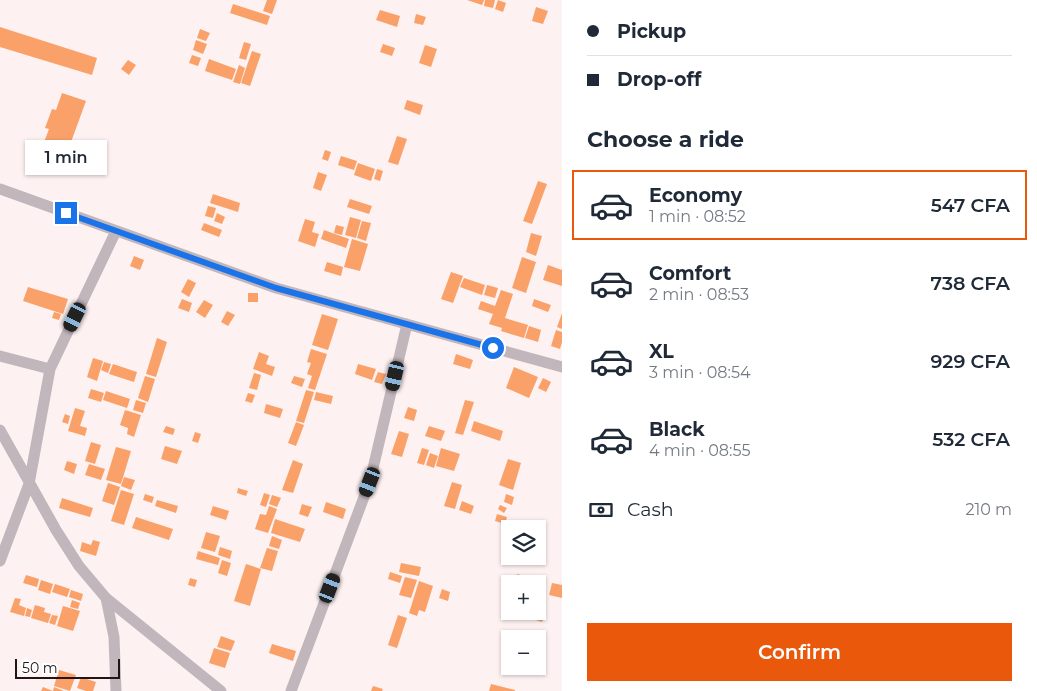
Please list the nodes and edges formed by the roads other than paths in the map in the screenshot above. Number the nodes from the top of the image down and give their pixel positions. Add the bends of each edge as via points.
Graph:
1 (0, 189) edge
2 (116, 230) junction
3 (407, 324) junction
4 (0, 356) edge
5 (562, 367) edge
6 (50, 370) junction
7 (0, 430) edge
8 (30, 484) junction
9 (0, 561) edge
10 (106, 598) junction
11 (116, 691) edge
12 (221, 691) edge
13 (292, 691) edge

1 - 2 street
2 - 3 street via 276,288
2 - 6 street
3 - 5 street
3 - 13 street via 370,482
4 - 6 street
6 - 8 street
7 - 8 street
8 - 9 street
8 - 10 street via 79,566
10 - 11 street via 114,637
10 - 12 street

